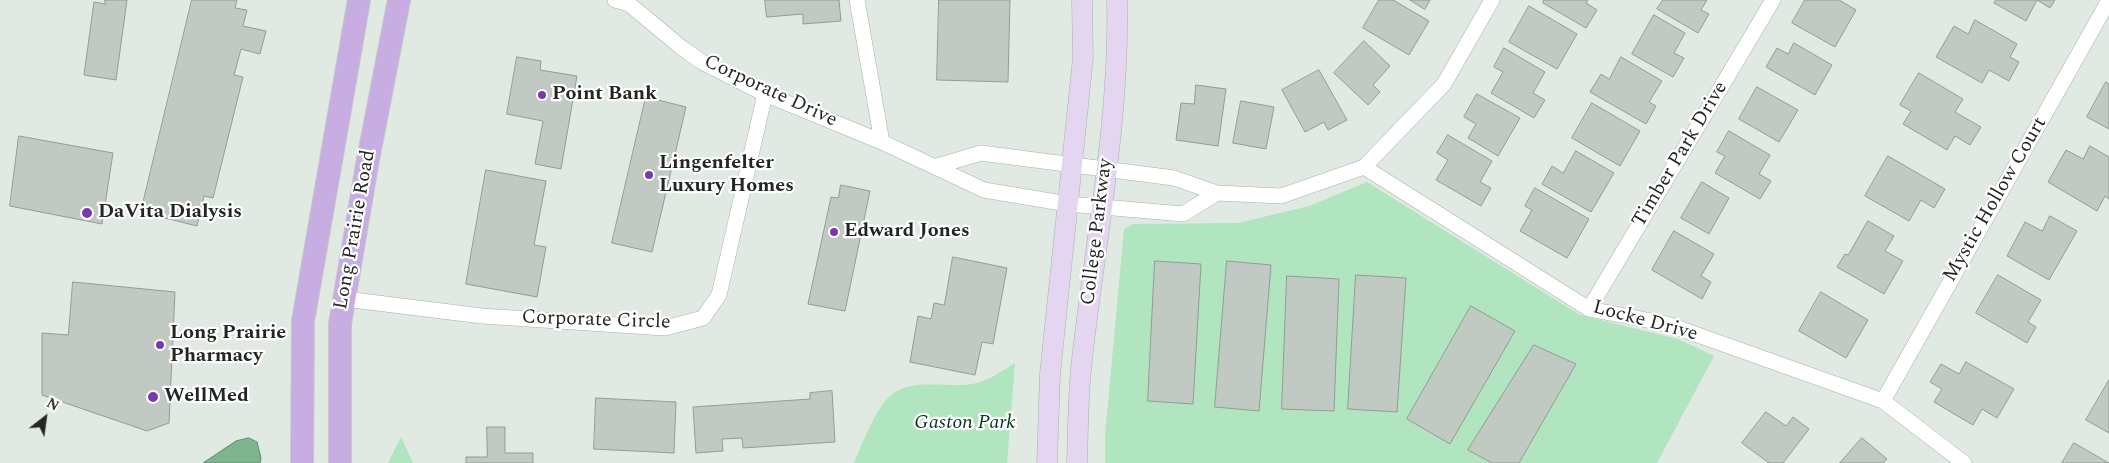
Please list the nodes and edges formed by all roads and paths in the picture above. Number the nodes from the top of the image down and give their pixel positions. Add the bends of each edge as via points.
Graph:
1 (359, 0) edge
2 (399, 0) edge
3 (615, 0) edge
4 (858, 0) edge
5 (1082, 0) edge
6 (1117, 0) edge
7 (1492, 0) edge
8 (1773, 0) edge
9 (2109, 0) edge
10 (765, 94) junction
11 (882, 142) junction
12 (1072, 163) junction
13 (937, 166) junction
14 (1364, 166) junction
15 (1106, 168) junction
16 (1217, 193) junction
17 (1068, 204) junction
18 (1102, 207) junction
19 (345, 299) junction
20 (1589, 309) junction
21 (1883, 401) junction
22 (302, 463) edge
23 (340, 463) edge
24 (1047, 463) edge
25 (1077, 463) edge
26 (1964, 463) edge

1 - 22 main road, Long Prairie Road via 303,321
2 - 19 main road, Long Prairie Road
3 - 10 street, Corporate Drive via 628,4 702,62
4 - 11 street
5 - 12 main road, College Parkway via 1083,58
6 - 15 main road, College Parkway via 1118,52
7 - 14 street via 1444,84
8 - 20 street, Timber Park Drive
9 - 21 street, Mystic Hollow Court
10 - 11 street, Corporate Drive
10 - 19 street, Corporate Circle via 720,295 703,318 665,328 482,316
11 - 13 street, Corporate Drive
12 - 13 street via 981,153
12 - 15 street
12 - 17 main road, College Parkway
13 - 17 street, Corporate Drive via 984,190
14 - 16 street via 1281,196
14 - 20 street, Locke Drive
15 - 16 street via 1174,178
15 - 18 main road, College Parkway
16 - 18 street, Corporate Drive via 1183,214
17 - 18 street, Corporate Drive
17 - 24 main road, College Parkway via 1050,374
18 - 25 main road, College Parkway via 1081,370
19 - 23 main road, Long Prairie Road via 340,324
20 - 21 street, Locke Drive via 1667,324
21 - 26 street, Locke Drive

